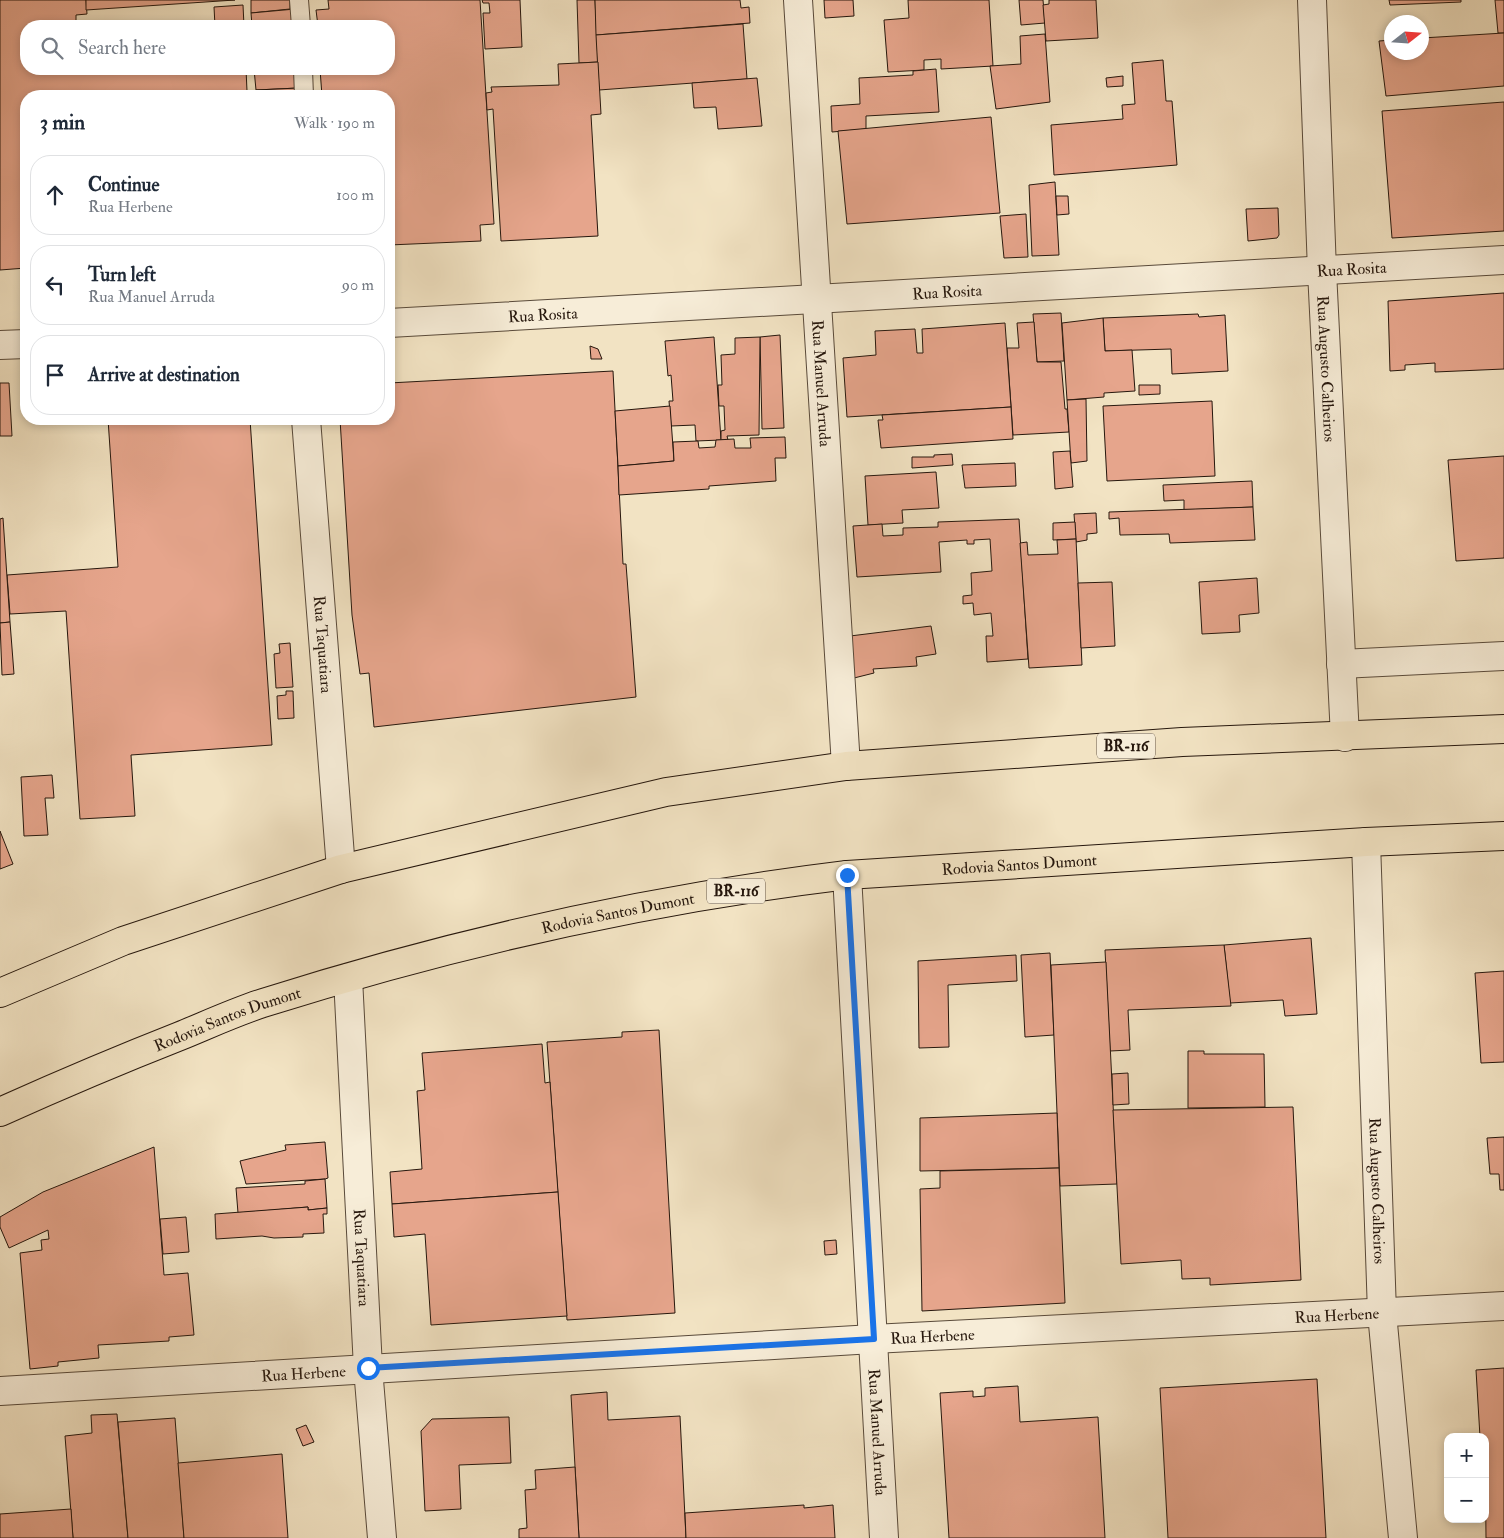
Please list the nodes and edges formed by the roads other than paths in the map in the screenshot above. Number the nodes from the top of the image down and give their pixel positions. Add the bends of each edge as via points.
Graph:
1 (299, 0) edge
2 (798, 0) edge
3 (1312, 0) edge
4 (300, 20) edge
5 (303, 75) edge
6 (304, 90) edge
7 (1504, 260) edge
8 (1322, 271) junction
9 (818, 299) junction
10 (395, 324) edge
11 (20, 344) edge
12 (0, 346) edge
13 (306, 425) edge
14 (1504, 656) edge
15 (1341, 664) junction
16 (1504, 729) edge
17 (1345, 737) junction
18 (846, 766) junction
19 (1504, 836) edge
20 (1366, 842) junction
21 (341, 869) junction
22 (847, 875) junction
23 (348, 978) junction
24 (0, 993) edge
25 (0, 1112) edge
26 (1504, 1306) edge
27 (1382, 1313) junction
28 (874, 1339) junction
29 (368, 1368) junction
30 (0, 1391) edge
31 (382, 1538) edge
32 (884, 1538) edge
33 (1403, 1538) edge

1 - 4 lane
2 - 9 street, Rua Manuel Arruda
3 - 8 street, Rua Augusto Calheiros
5 - 6 lane
7 - 8 street, Rua Rosita
8 - 9 street, Rua Rosita
8 - 15 street, Rua Augusto Calheiros
9 - 10 street, Rua Rosita
9 - 18 street, Rua Manuel Arruda
11 - 12 street
13 - 21 street, Rua Taquatiara
14 - 15 street
15 - 17 street, Rua Augusto Calheiros
16 - 17 highway, BR-116
17 - 18 highway, BR-116 via 1182,742
18 - 21 highway, BR-116 via 666,792
19 - 20 highway, Rodovia Santos Dumont / BR-116
20 - 22 highway, Rodovia Santos Dumont / BR-116
20 - 27 street, Rua Augusto Calheiros
21 - 24 highway, BR-116 via 123,941
22 - 23 highway, Rodovia Santos Dumont / BR-116 via 779,883 585,918
22 - 28 street, Rua Manuel Arruda
23 - 25 highway, Rodovia Santos Dumont / BR-116 via 260,1004 77,1077
23 - 29 street, Rua Taquatiara
26 - 27 street, Rua Herbene
27 - 28 street, Rua Herbene
27 - 33 street, Rua Augusto Calheiros
28 - 29 street, Rua Herbene
28 - 32 street, Rua Manuel Arruda
29 - 30 street, Rua Herbene
29 - 31 street, Rua Taquatiara

